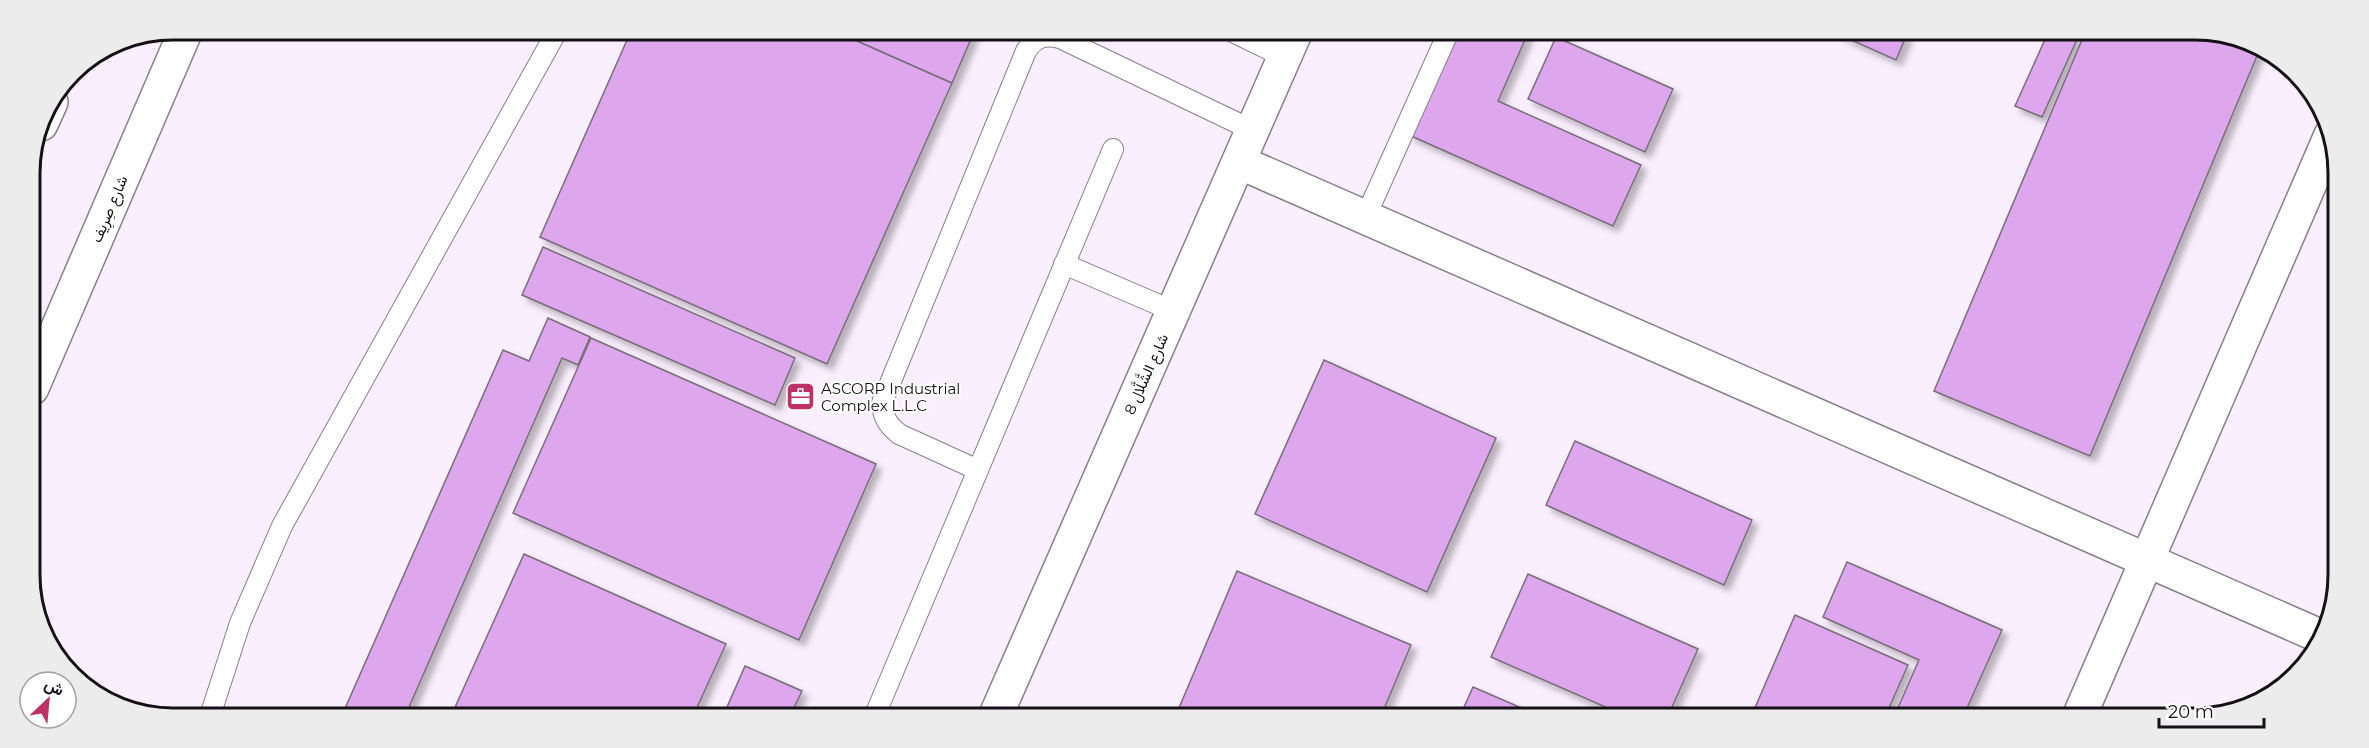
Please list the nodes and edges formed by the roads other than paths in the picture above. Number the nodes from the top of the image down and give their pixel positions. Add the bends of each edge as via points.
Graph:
1 (1269, 40) edge
2 (1445, 40) edge
3 (181, 41) edge
4 (552, 41) edge
5 (1034, 41) edge
6 (1065, 41) edge
7 (1290, 45) edge
8 (1252, 130) junction
9 (2326, 147) edge
10 (1113, 149) dead end
11 (1239, 162) junction
12 (1365, 218) junction
13 (1064, 264) junction
14 (1173, 311) junction
15 (41, 368) edge
16 (978, 470) junction
17 (2145, 560) junction
18 (2314, 635) edge
19 (2083, 707) edge
20 (213, 708) edge
21 (878, 708) edge
22 (999, 708) edge

1 - 7 lane
2 - 12 lane
3 - 15 street, شارع صِرِيف
4 - 20 lane via 282,526 240,623
5 - 16 lane via 1022,62 882,403 883,415 898,434
6 - 8 lane
7 - 8 street, شارع الشَّلَّال 8
8 - 11 street, شارع الشَّلَّال 8
9 - 17 street
10 - 13 lane
11 - 12 street
11 - 14 street, شارع الشَّلَّال 8
12 - 17 street
13 - 14 lane
13 - 16 lane
14 - 22 street, شارع الشَّلَّال 8
16 - 21 lane
17 - 18 street
17 - 19 street

